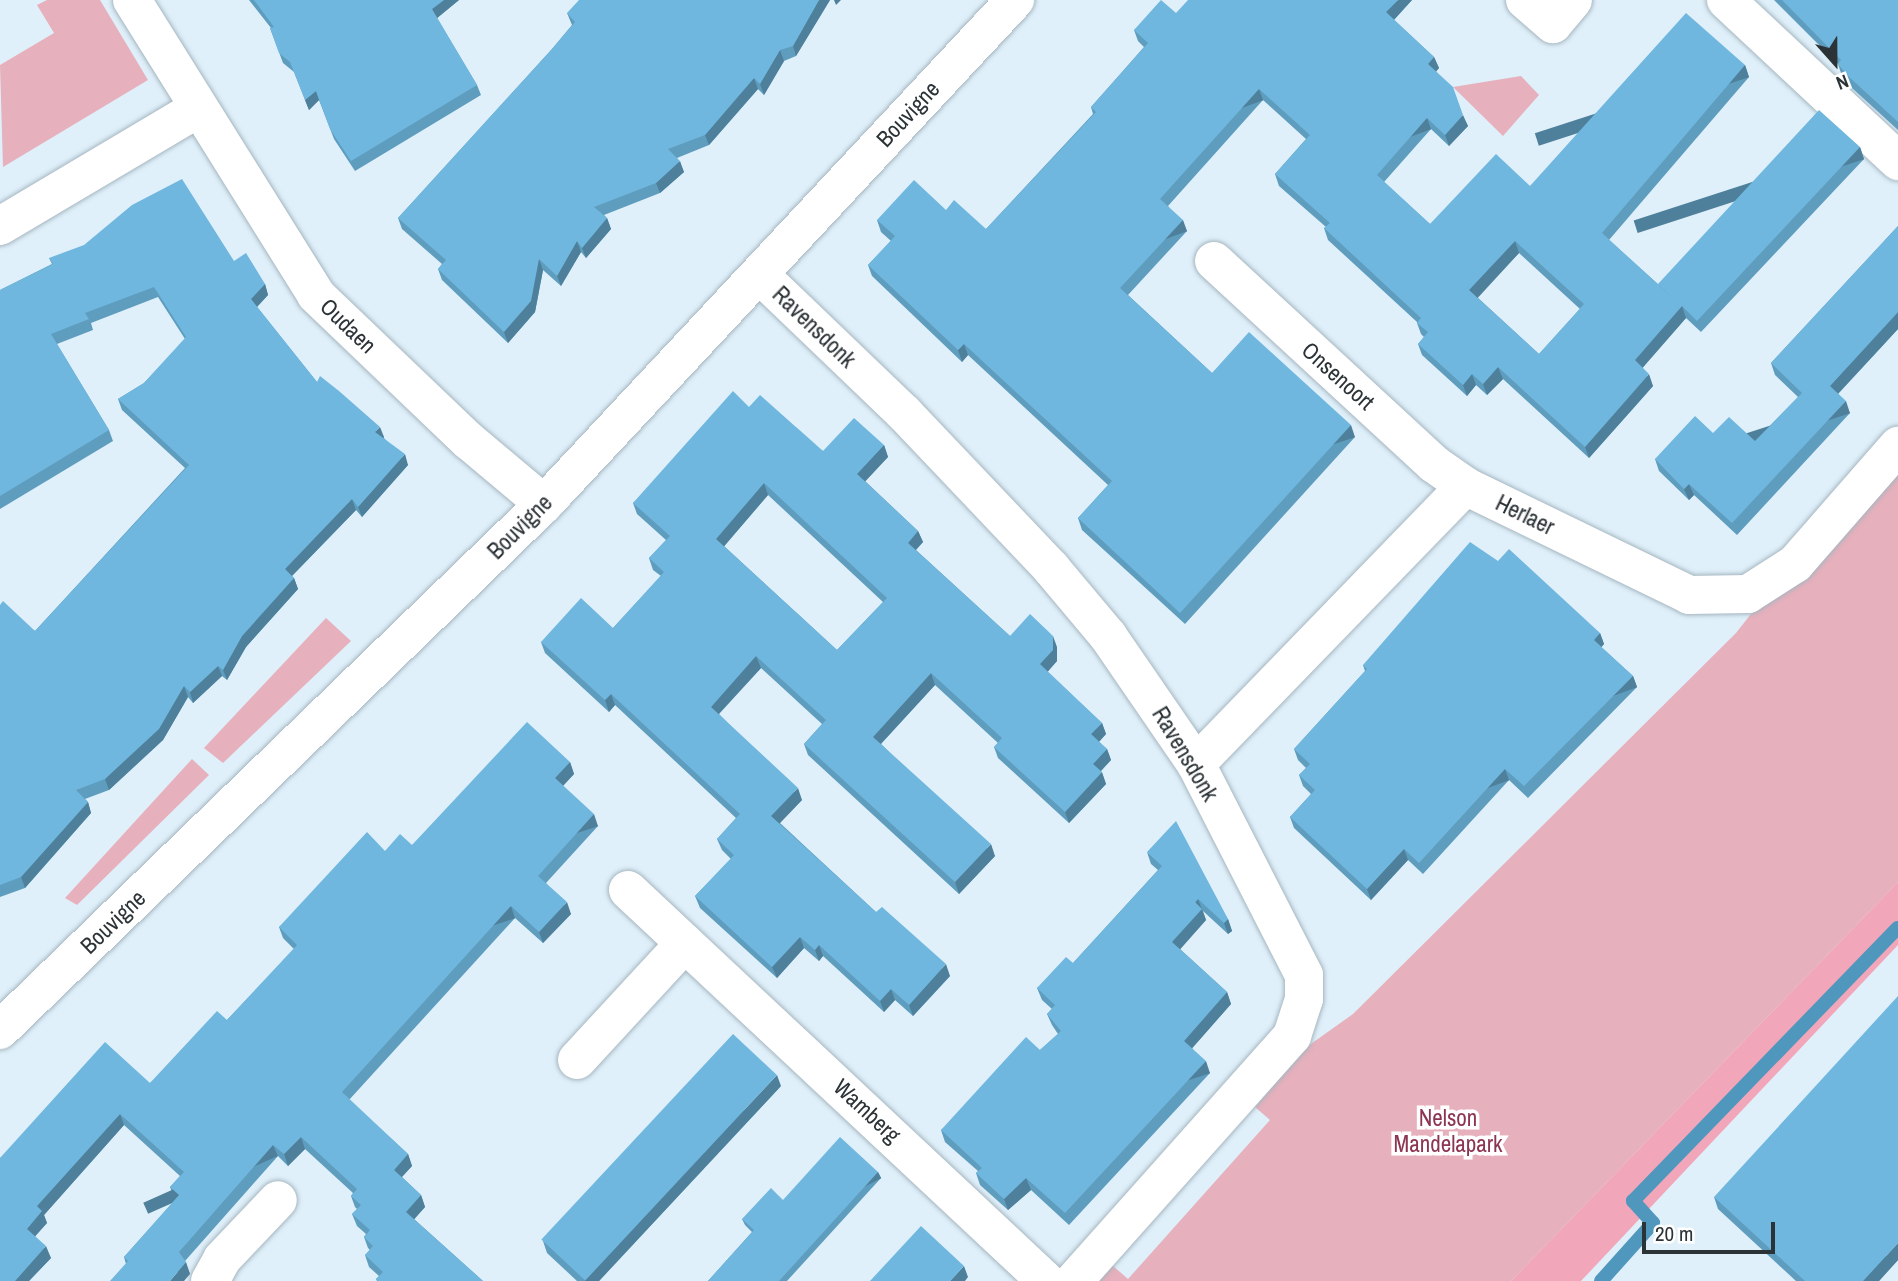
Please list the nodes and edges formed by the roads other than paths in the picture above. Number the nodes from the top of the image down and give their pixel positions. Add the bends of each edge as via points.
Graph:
1 (132, 0) edge
2 (1015, 0) edge
3 (1525, 0) edge
4 (1573, 0) edge
5 (1726, 0) edge
6 (198, 107) junction
7 (1898, 161) edge
8 (0, 226) edge
9 (1214, 261) dead end
10 (760, 275) junction
11 (1898, 446) edge
12 (1465, 486) junction
13 (544, 505) junction
14 (1196, 764) junction
15 (628, 890) dead end
16 (685, 943) junction
17 (0, 1030) edge
18 (577, 1060) dead end
19 (278, 1200) dead end
20 (209, 1281) edge
21 (1046, 1281) edge
22 (1074, 1281) edge

1 - 6 street, Oudaen
2 - 10 street, Bouvigne
3 - 4 street via 1553,24
5 - 7 street
6 - 8 street
6 - 13 street, Oudaen via 316,295 469,441
9 - 12 street, Onsenoort via 1434,464
10 - 13 street, Bouvigne
10 - 14 street, Ravensdonk via 904,413 1051,568 1108,636
11 - 12 street, Herlaer via 1795,564 1748,593 1689,595
12 - 14 street
13 - 17 street, Bouvigne
14 - 22 street, Ravensdonk via 1304,975 1304,999 1292,1036
15 - 16 street, Wamberg
16 - 18 street
16 - 21 street, Wamberg
19 - 20 street via 222,1259

